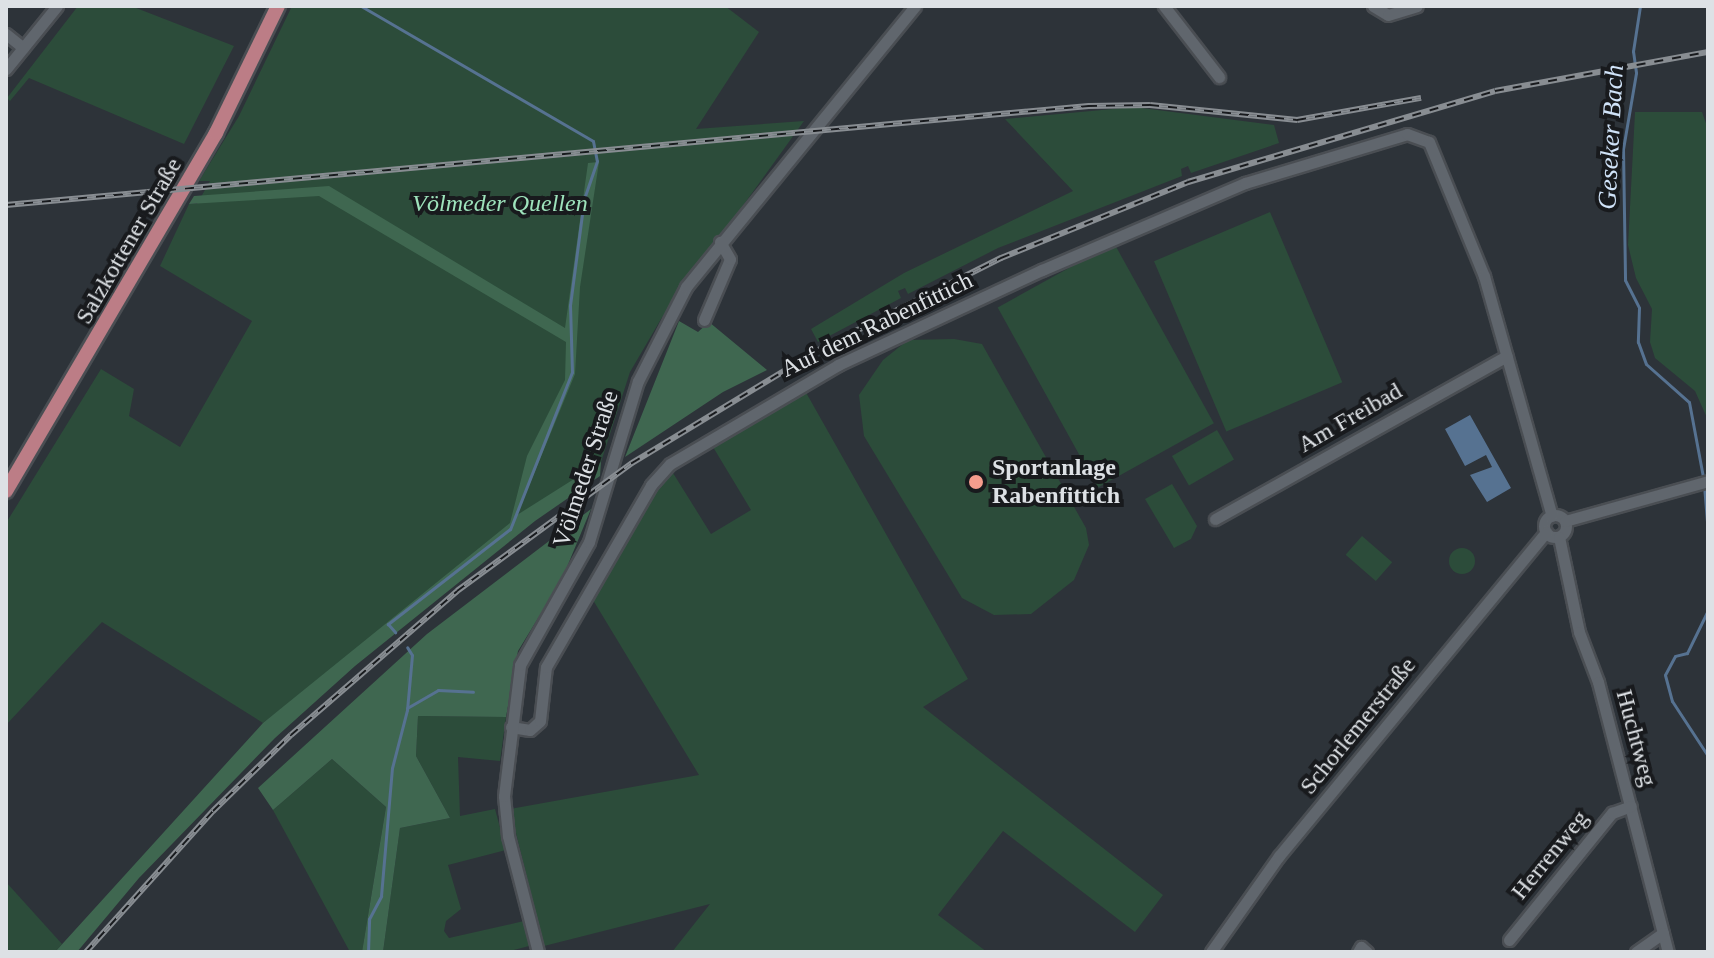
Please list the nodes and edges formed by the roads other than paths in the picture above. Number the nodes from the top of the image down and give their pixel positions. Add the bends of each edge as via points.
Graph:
1 (57, 6) edge
2 (278, 6) edge
3 (915, 6) edge
4 (1164, 6) edge
5 (1373, 6) edge
6 (1417, 6) edge
7 (6, 34) edge
8 (23, 48) junction
9 (6, 69) edge
10 (1219, 77) dead end
11 (720, 242) junction
12 (704, 320) dead end
13 (1507, 356) junction
14 (1708, 481) edge
15 (6, 491) edge
16 (1552, 516) junction
17 (1215, 519) dead end
18 (1565, 521) junction
19 (1546, 532) junction
20 (1559, 537) junction
21 (511, 727) junction
22 (1631, 806) junction
23 (1663, 933) junction
24 (1509, 940) dead end
25 (538, 952) edge
26 (1211, 952) edge
27 (1358, 952) edge
28 (1367, 952) edge
29 (1636, 952) edge
30 (1668, 952) edge

1 - 8 street
2 - 15 main road, Salzkottener Straße via 216,133
3 - 11 street, Völmeder Straße
4 - 10 street
5 - 6 street via 1388,15
7 - 8 street
8 - 9 street
11 - 12 street via 730,259
11 - 21 street, Völmeder Straße via 686,287 638,381 589,542 520,665
13 - 16 street
13 - 17 street, Am Freibad
13 - 21 street, Auf dem Rabenfittich via 1479,263 1429,142 1419,135 1407,134 1245,183 838,365 670,464 651,485 546,667 540,721 530,730
14 - 18 street
16 - 18 street
16 - 19 street via 1545,523
18 - 20 street via 1566,530
19 - 20 street
19 - 26 street, Schorlemerstraße via 1279,856
20 - 22 street, Huchtweg via 1579,632
21 - 25 street, Völmeder Straße via 505,818
22 - 23 street, Huchtweg
22 - 24 street, Herrenweg via 1612,813
23 - 29 street
23 - 30 street, Huchtweg
27 - 28 street via 1361,947

